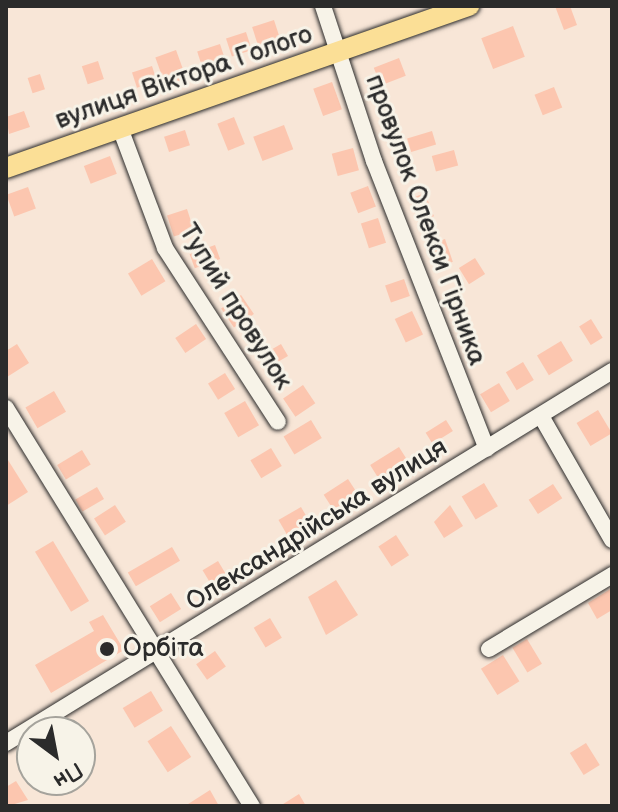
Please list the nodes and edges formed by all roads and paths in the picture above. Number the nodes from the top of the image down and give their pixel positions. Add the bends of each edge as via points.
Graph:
1 (323, 6) edge
2 (469, 6) edge
3 (339, 52) junction
4 (120, 128) junction
5 (6, 168) edge
6 (612, 371) edge
7 (6, 408) edge
8 (541, 416) junction
9 (278, 422) dead end
10 (487, 449) junction
11 (612, 540) edge
12 (612, 575) edge
13 (489, 649) dead end
14 (155, 652) junction
15 (6, 743) edge
16 (252, 806) edge

1 - 3 street, провулок Олекси Гірника
2 - 3 main road, вулиця Віктора Голого
3 - 4 main road, вулиця Віктора Голого
3 - 10 street, провулок Олекси Гірника via 374,161
4 - 5 main road, вулиця Віктора Голого
4 - 9 street, Тупий провулок via 165,248
6 - 8 street, Олександрійська вулиця
7 - 14 street
8 - 10 street, Олександрійська вулиця
8 - 11 street
10 - 14 street, Олександрійська вулиця
12 - 13 street
14 - 15 street, Олександрійська вулиця
14 - 16 street

